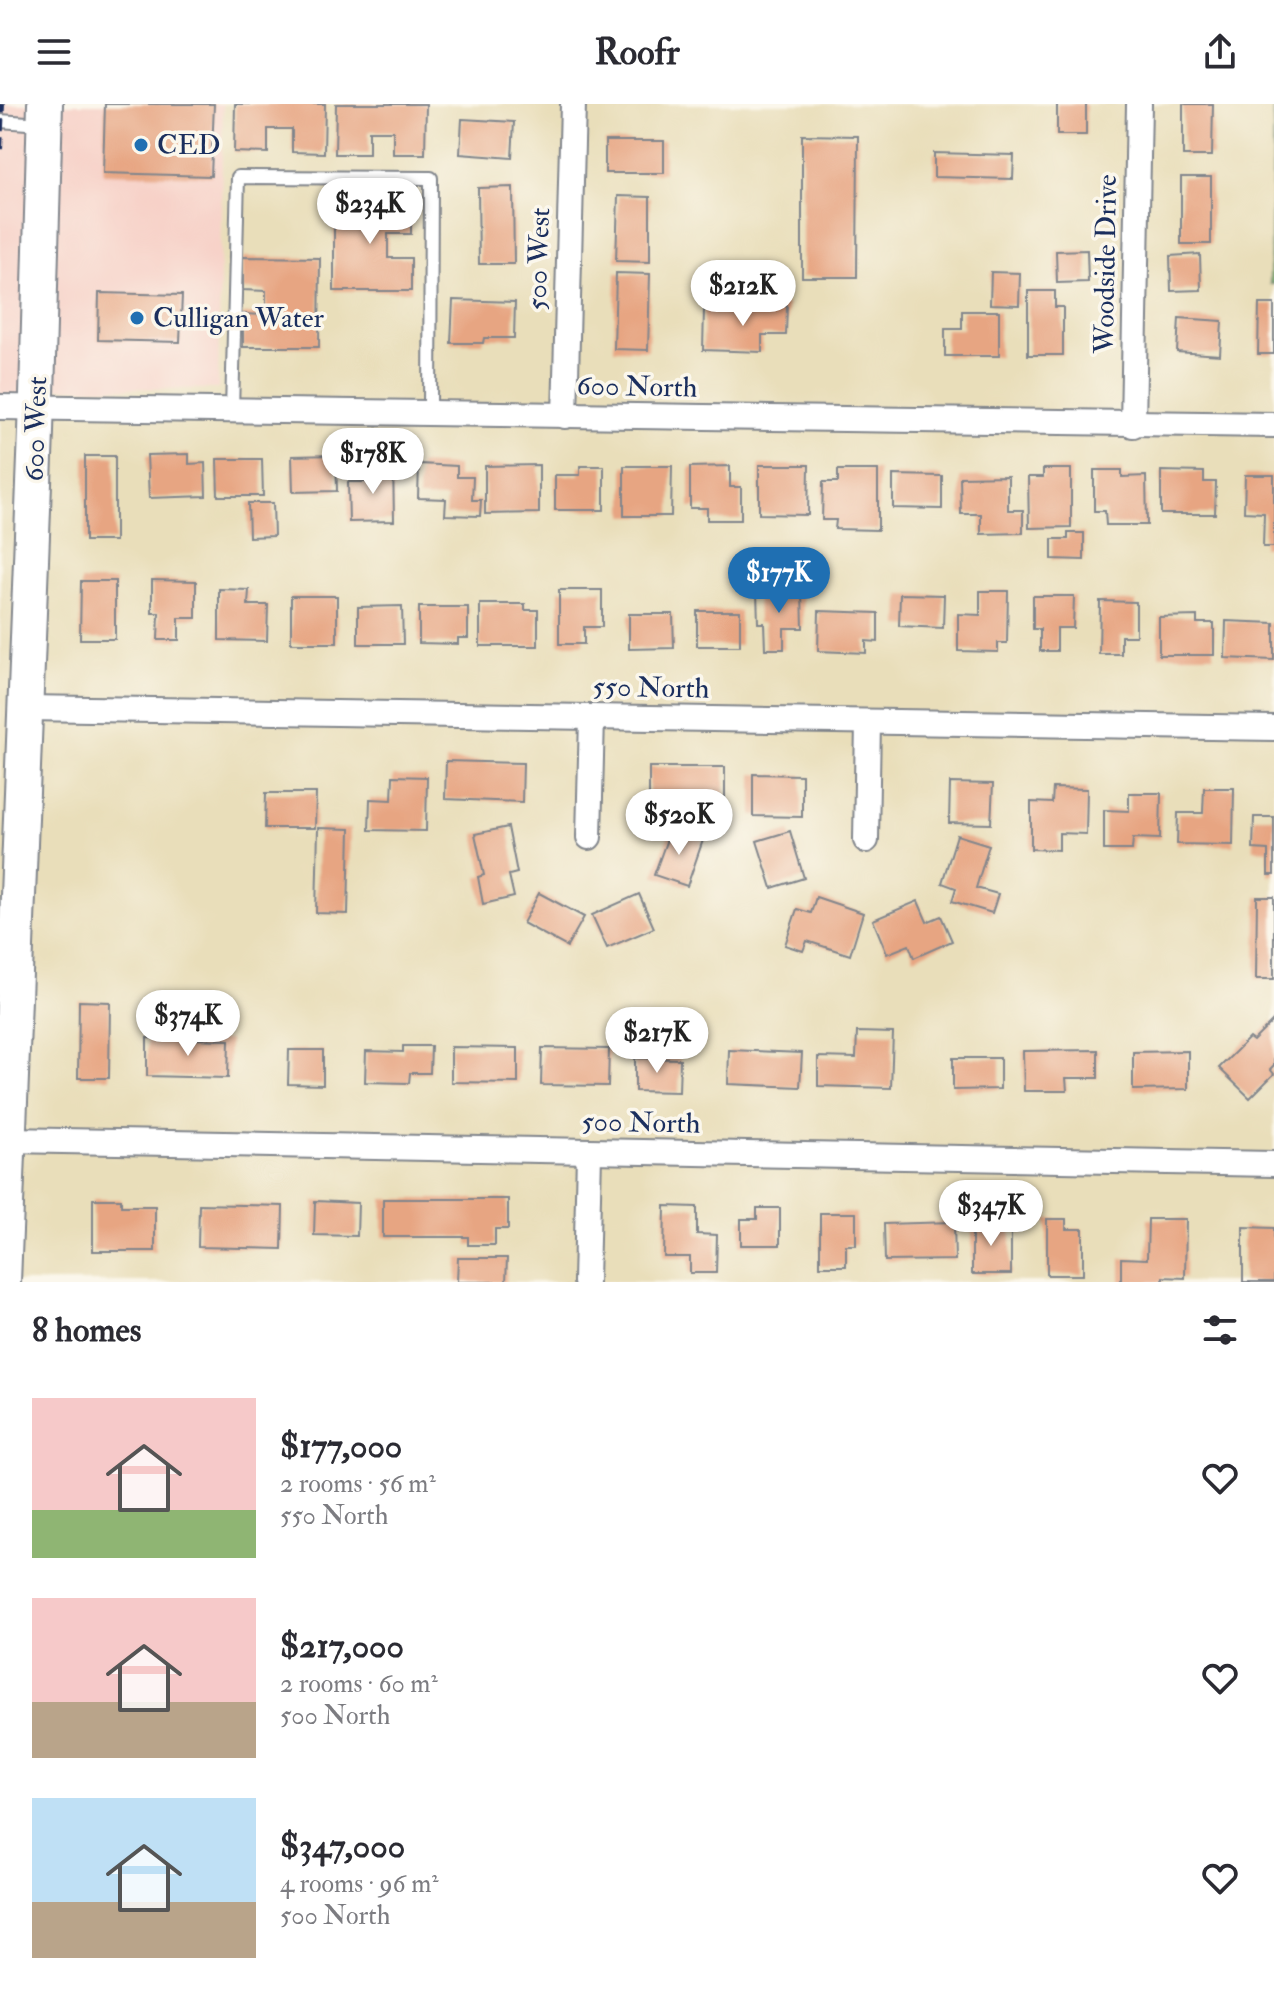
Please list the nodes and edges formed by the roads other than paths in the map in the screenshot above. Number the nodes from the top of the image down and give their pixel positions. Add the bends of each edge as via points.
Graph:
1 (573, 104) edge
2 (1139, 104) edge
3 (45, 114) edge
4 (0, 121) edge
5 (0, 407) edge
6 (37, 408) junction
7 (232, 411) junction
8 (430, 414) junction
9 (565, 416) junction
10 (1133, 425) junction
11 (1274, 425) edge
12 (26, 708) junction
13 (592, 717) junction
14 (868, 722) junction
15 (1274, 728) edge
16 (589, 837) dead end
17 (866, 840) dead end
18 (8, 1140) junction
19 (589, 1153) junction
20 (1274, 1164) edge
21 (3, 1282) edge
22 (586, 1282) edge

1 - 9 street, 500 West
2 - 10 street, Woodside Drive
3 - 4 lane
3 - 6 main road, 600 West
5 - 6 street, 600 North
6 - 7 street, 600 North
6 - 12 main road, 600 West
7 - 8 street, 600 North
7 - 8 lane via 238,177 431,178
8 - 9 street, 600 North
9 - 10 street, 600 North
10 - 11 street, 600 North
12 - 13 street, 550 North
12 - 18 main road, 600 West
13 - 14 street, 550 North
13 - 16 street
14 - 15 street, 550 North
14 - 17 street
18 - 19 street, 500 North
18 - 21 main road, 600 West
19 - 20 street, 500 North
19 - 22 street

